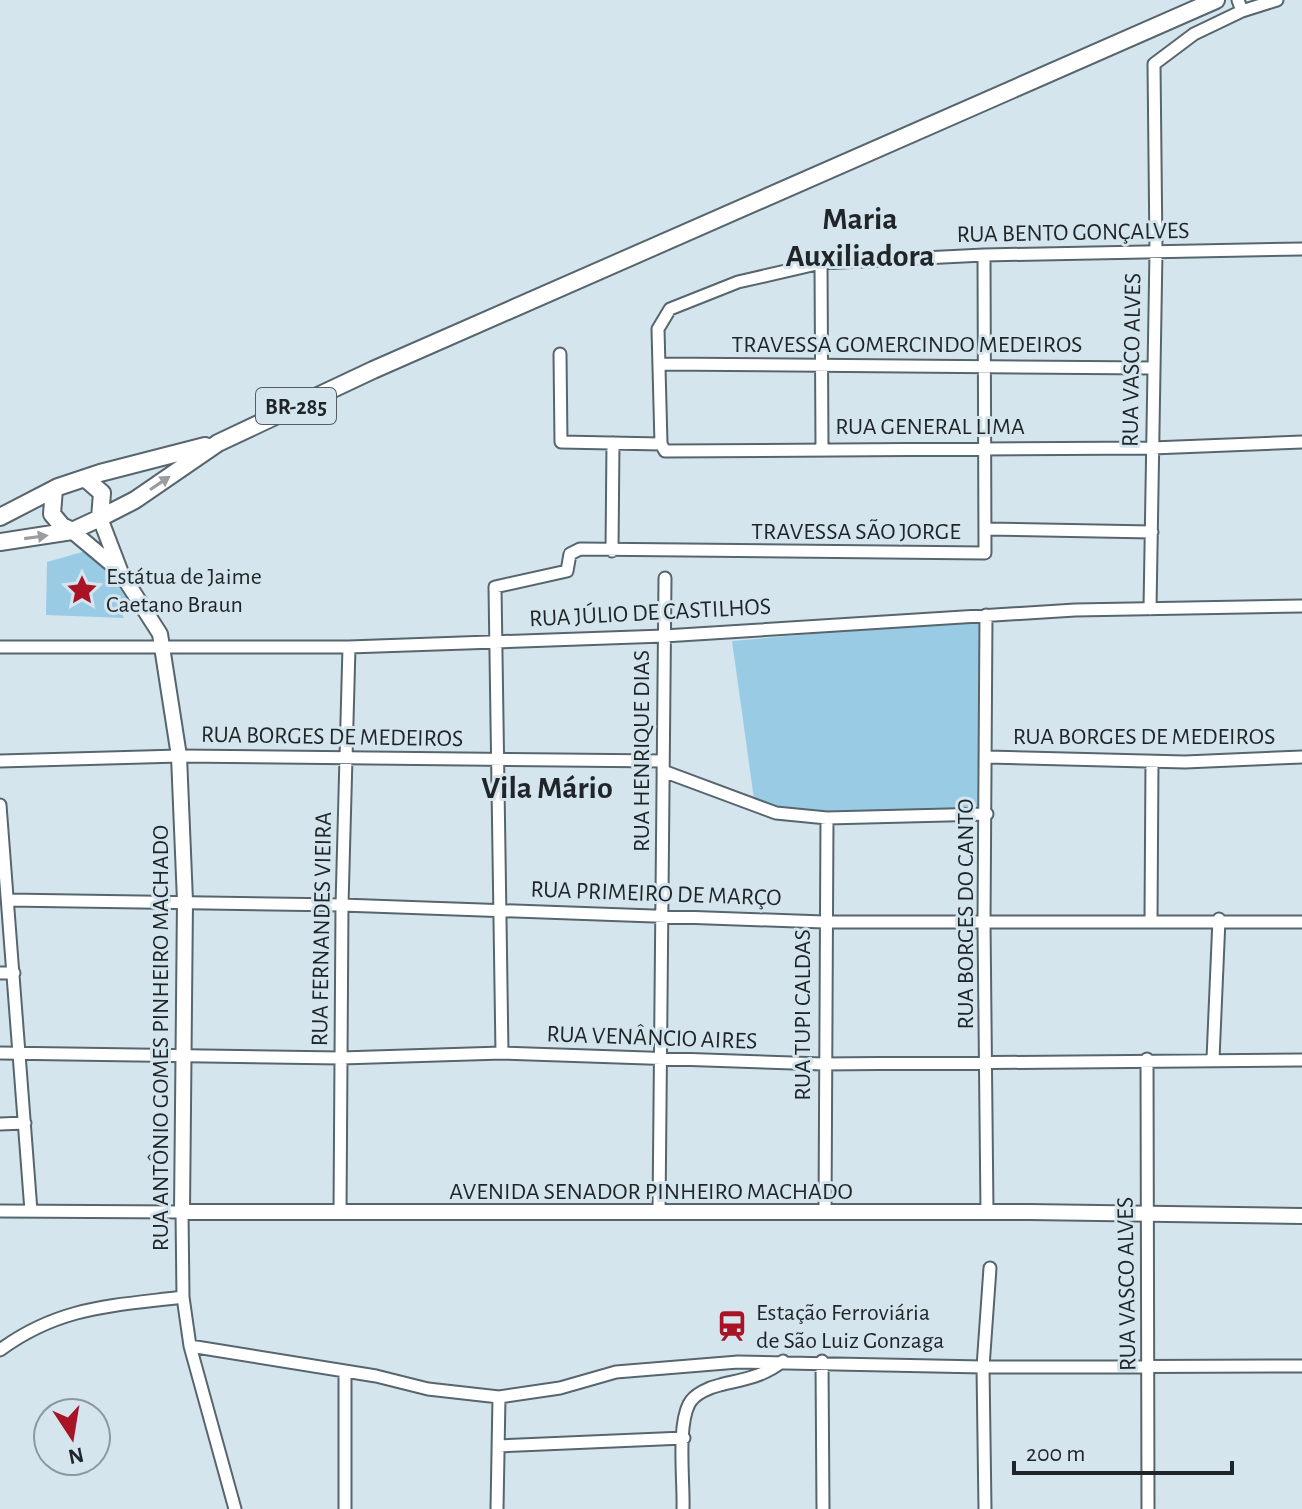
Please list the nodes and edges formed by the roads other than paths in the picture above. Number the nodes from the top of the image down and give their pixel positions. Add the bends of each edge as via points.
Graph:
1 (1216, 0) edge
2 (1277, 0) edge
3 (1240, 5) edge
4 (1302, 249) edge
5 (1156, 251) junction
6 (984, 255) junction
7 (821, 263) junction
8 (560, 354) dead end
9 (660, 364) junction
10 (985, 365) junction
11 (820, 368) junction
12 (1153, 368) junction
13 (1302, 442) edge
14 (218, 443) junction
15 (613, 443) junction
16 (661, 444) junction
17 (822, 448) junction
18 (983, 448) junction
19 (1152, 448) junction
20 (86, 479) junction
21 (54, 489) junction
22 (0, 517) edge
23 (100, 518) junction
24 (985, 529) junction
25 (72, 531) junction
26 (1152, 532) junction
27 (0, 542) edge
28 (612, 551) junction
29 (121, 573) junction
30 (665, 578) dead end
31 (1302, 606) edge
32 (1150, 609) junction
33 (986, 615) junction
34 (664, 636) junction
35 (498, 641) junction
36 (0, 647) edge
37 (349, 647) junction
38 (164, 649) junction
39 (179, 756) junction
40 (346, 757) junction
41 (987, 757) junction
42 (1302, 757) edge
43 (0, 761) edge
44 (497, 761) junction
45 (1152, 762) junction
46 (663, 766) junction
47 (0, 805) edge
48 (987, 814) junction
49 (827, 818) junction
50 (1, 830) edge
51 (8, 900) junction
52 (185, 901) junction
53 (342, 905) junction
54 (500, 909) junction
55 (662, 915) junction
56 (1219, 919) junction
57 (1151, 920) junction
58 (824, 922) junction
59 (1302, 922) edge
60 (984, 923) junction
61 (0, 973) edge
62 (14, 973) junction
63 (0, 1053) edge
64 (20, 1053) junction
65 (183, 1053) junction
66 (502, 1053) junction
67 (341, 1058) junction
68 (1147, 1059) junction
69 (1213, 1059) junction
70 (660, 1060) junction
71 (1302, 1060) edge
72 (987, 1061) junction
73 (823, 1064) junction
74 (25, 1123) junction
75 (0, 1124) edge
76 (0, 1211) edge
77 (31, 1211) junction
78 (182, 1212) junction
79 (659, 1212) junction
80 (987, 1212) junction
81 (340, 1213) junction
82 (825, 1213) junction
83 (1147, 1214) junction
84 (1302, 1216) edge
85 (990, 1268) dead end
86 (183, 1297) junction
87 (190, 1346) junction
88 (0, 1350) edge
89 (784, 1360) junction
90 (822, 1361) junction
91 (701, 1364) junction
92 (1150, 1365) junction
93 (1302, 1366) edge
94 (983, 1367) junction
95 (345, 1372) junction
96 (720, 1385) junction
97 (499, 1397) junction
98 (684, 1438) junction
99 (498, 1446) junction
100 (235, 1509) edge
101 (345, 1509) edge
102 (497, 1509) edge
103 (683, 1509) edge
104 (823, 1509) edge
105 (985, 1509) edge
106 (1148, 1509) edge

1 - 14 highway, BR-285 via 403,356
2 - 3 street
3 - 5 street, RUA VASCO ALVES via 1154,64
4 - 5 street, RUA BENTO GONÇALVES
5 - 6 street, RUA BENTO GONÇALVES
5 - 12 street, RUA VASCO ALVES
6 - 7 street, RUA BENTO GONÇALVES
6 - 10 street
7 - 9 street, RUA BENTO GONÇALVES via 738,282 670,309 658,329
7 - 11 street
8 - 15 street, RUA GENERAL LIMA via 561,442
9 - 11 street, TRAVESSA GOMERCINDO MEDEIROS
9 - 16 street
10 - 11 street, TRAVESSA GOMERCINDO MEDEIROS
10 - 12 street, TRAVESSA GOMERCINDO MEDEIROS
10 - 18 street
11 - 17 street
12 - 19 street, RUA VASCO ALVES
13 - 19 street, RUA GENERAL LIMA
14 - 20 highway, BR-285
23 -> 14 highway, BR-285
15 - 16 street, RUA GENERAL LIMA
15 - 28 street
16 - 17 street, RUA GENERAL LIMA via 665,451
17 - 18 street, RUA GENERAL LIMA
18 - 19 street, RUA GENERAL LIMA
18 - 24 street
19 - 26 street, RUA VASCO ALVES
20 - 21 highway, BR-285
20 - 23 highway via 102,493
21 - 22 highway, BR-285
21 - 25 highway via 52,514
23 - 25 highway, BR-285
23 - 29 main road, RUA ANTÔNIO GOMES PINHEIRO MACHADO
24 - 26 street
24 - 28 street, TRAVESSA SÃO JORGE via 985,553
27 -> 25 highway, BR-285
25 - 29 main road, RUA ANTÔNIO GOMES PINHEIRO MACHADO
26 - 32 street, RUA VASCO ALVES
28 - 35 street, TRAVESSA SÃO JORGE via 580,549 570,554 567,571 495,587
29 - 38 main road, RUA ANTÔNIO GOMES PINHEIRO MACHADO
30 - 34 street, RUA HENRIQUE DIAS
31 - 32 street, RUA JÚLIO DE CASTILHOS
32 - 33 street, RUA JÚLIO DE CASTILHOS
33 - 34 street, RUA JÚLIO DE CASTILHOS
33 - 41 street, RUA BORGES DO CANTO
34 - 35 street, RUA JÚLIO DE CASTILHOS
34 - 46 street, RUA HENRIQUE DIAS
35 - 37 street, RUA JÚLIO DE CASTILHOS
35 - 44 street
36 - 38 street, RUA JÚLIO DE CASTILHOS
37 - 38 street, RUA JÚLIO DE CASTILHOS
37 - 40 street, RUA FERNANDES VIEIRA
38 - 39 main road, RUA ANTÔNIO GOMES PINHEIRO MACHADO
39 - 40 street, RUA BORGES DE MEDEIROS
39 - 43 street, RUA BORGES DE MEDEIROS
39 - 52 main road, RUA ANTÔNIO GOMES PINHEIRO MACHADO
40 - 44 street, RUA BORGES DE MEDEIROS
40 - 53 street, RUA FERNANDES VIEIRA
41 - 45 street, RUA BORGES DE MEDEIROS
41 - 48 street, RUA BORGES DO CANTO
42 - 45 street, RUA BORGES DE MEDEIROS
44 - 46 street, RUA BORGES DE MEDEIROS
44 - 54 street
45 - 57 street
46 - 49 street, RUA BORGES DE MEDEIROS via 776,813
46 - 55 street, RUA HENRIQUE DIAS
47 - 50 street
48 - 49 street, RUA BORGES DE MEDEIROS
48 - 60 street, RUA BORGES DO CANTO
49 - 58 street, RUA TUPI CALDAS
50 - 51 street
51 - 52 street, RUA PRIMEIRO DE MARÇO
51 - 62 street
52 - 53 street, RUA PRIMEIRO DE MARÇO
52 - 65 main road, RUA ANTÔNIO GOMES PINHEIRO MACHADO
53 - 54 street, RUA PRIMEIRO DE MARÇO
53 - 67 street, RUA FERNANDES VIEIRA
54 - 55 street, RUA PRIMEIRO DE MARÇO
54 - 66 street
55 - 58 street, RUA PRIMEIRO DE MARÇO
55 - 70 street, RUA HENRIQUE DIAS
56 - 57 street, RUA PRIMEIRO DE MARÇO
56 - 59 street, RUA PRIMEIRO DE MARÇO
56 - 69 street
57 - 60 street, RUA PRIMEIRO DE MARÇO
58 - 60 street, RUA PRIMEIRO DE MARÇO
58 - 73 street, RUA TUPI CALDAS
60 - 72 street, RUA BORGES DO CANTO
61 - 62 street
62 - 64 street
63 - 64 street, RUA VENÂNCIO AIRES
64 - 65 street, RUA VENÂNCIO AIRES
64 - 74 street
65 - 67 street, RUA VENÂNCIO AIRES
65 - 78 main road, RUA ANTÔNIO GOMES PINHEIRO MACHADO
66 - 67 street, RUA VENÂNCIO AIRES
66 - 70 street, RUA VENÂNCIO AIRES
67 - 81 street, RUA FERNANDES VIEIRA
68 - 69 street, RUA VENÂNCIO AIRES
68 - 72 street, RUA VENÂNCIO AIRES
68 - 83 street, RUA VASCO ALVES
69 - 71 street, RUA VENÂNCIO AIRES
70 - 73 street, RUA VENÂNCIO AIRES
70 - 79 street, RUA HENRIQUE DIAS
72 - 73 street, RUA VENÂNCIO AIRES
72 - 80 street, RUA BORGES DO CANTO
73 - 82 street, RUA TUPI CALDAS
74 - 75 street
74 - 77 street
76 - 77 street, AVENIDA SENADOR PINHEIRO MACHADO
77 - 78 street, AVENIDA SENADOR PINHEIRO MACHADO
78 - 81 main road, AVENIDA SENADOR PINHEIRO MACHADO
78 - 86 street, RUA ANTÔNIO GOMES PINHEIRO MACHADO
79 - 81 main road, AVENIDA SENADOR PINHEIRO MACHADO
79 - 82 main road, AVENIDA SENADOR PINHEIRO MACHADO
80 - 82 main road, AVENIDA SENADOR PINHEIRO MACHADO
80 - 83 main road, AVENIDA SENADOR PINHEIRO MACHADO
83 - 84 main road, AVENIDA SENADOR PINHEIRO MACHADO
83 - 92 street, RUA VASCO ALVES
85 - 94 street
86 - 87 street, RUA ANTÔNIO GOMES PINHEIRO MACHADO
86 - 88 street via 62,1314
87 - 95 street
87 - 100 street, RUA ANTÔNIO GOMES PINHEIRO MACHADO
89 - 90 street
89 - 91 street
89 - 96 street via 768,1373
90 - 94 street
90 - 104 street
91 - 96 street
91 - 97 street via 616,1372
92 - 93 street
92 - 94 street
92 - 106 street, RUA VASCO ALVES
94 - 105 street
95 - 97 street
95 - 101 street
96 - 98 street via 692,1399
97 - 99 street
98 - 99 street
98 - 103 street
99 - 102 street

